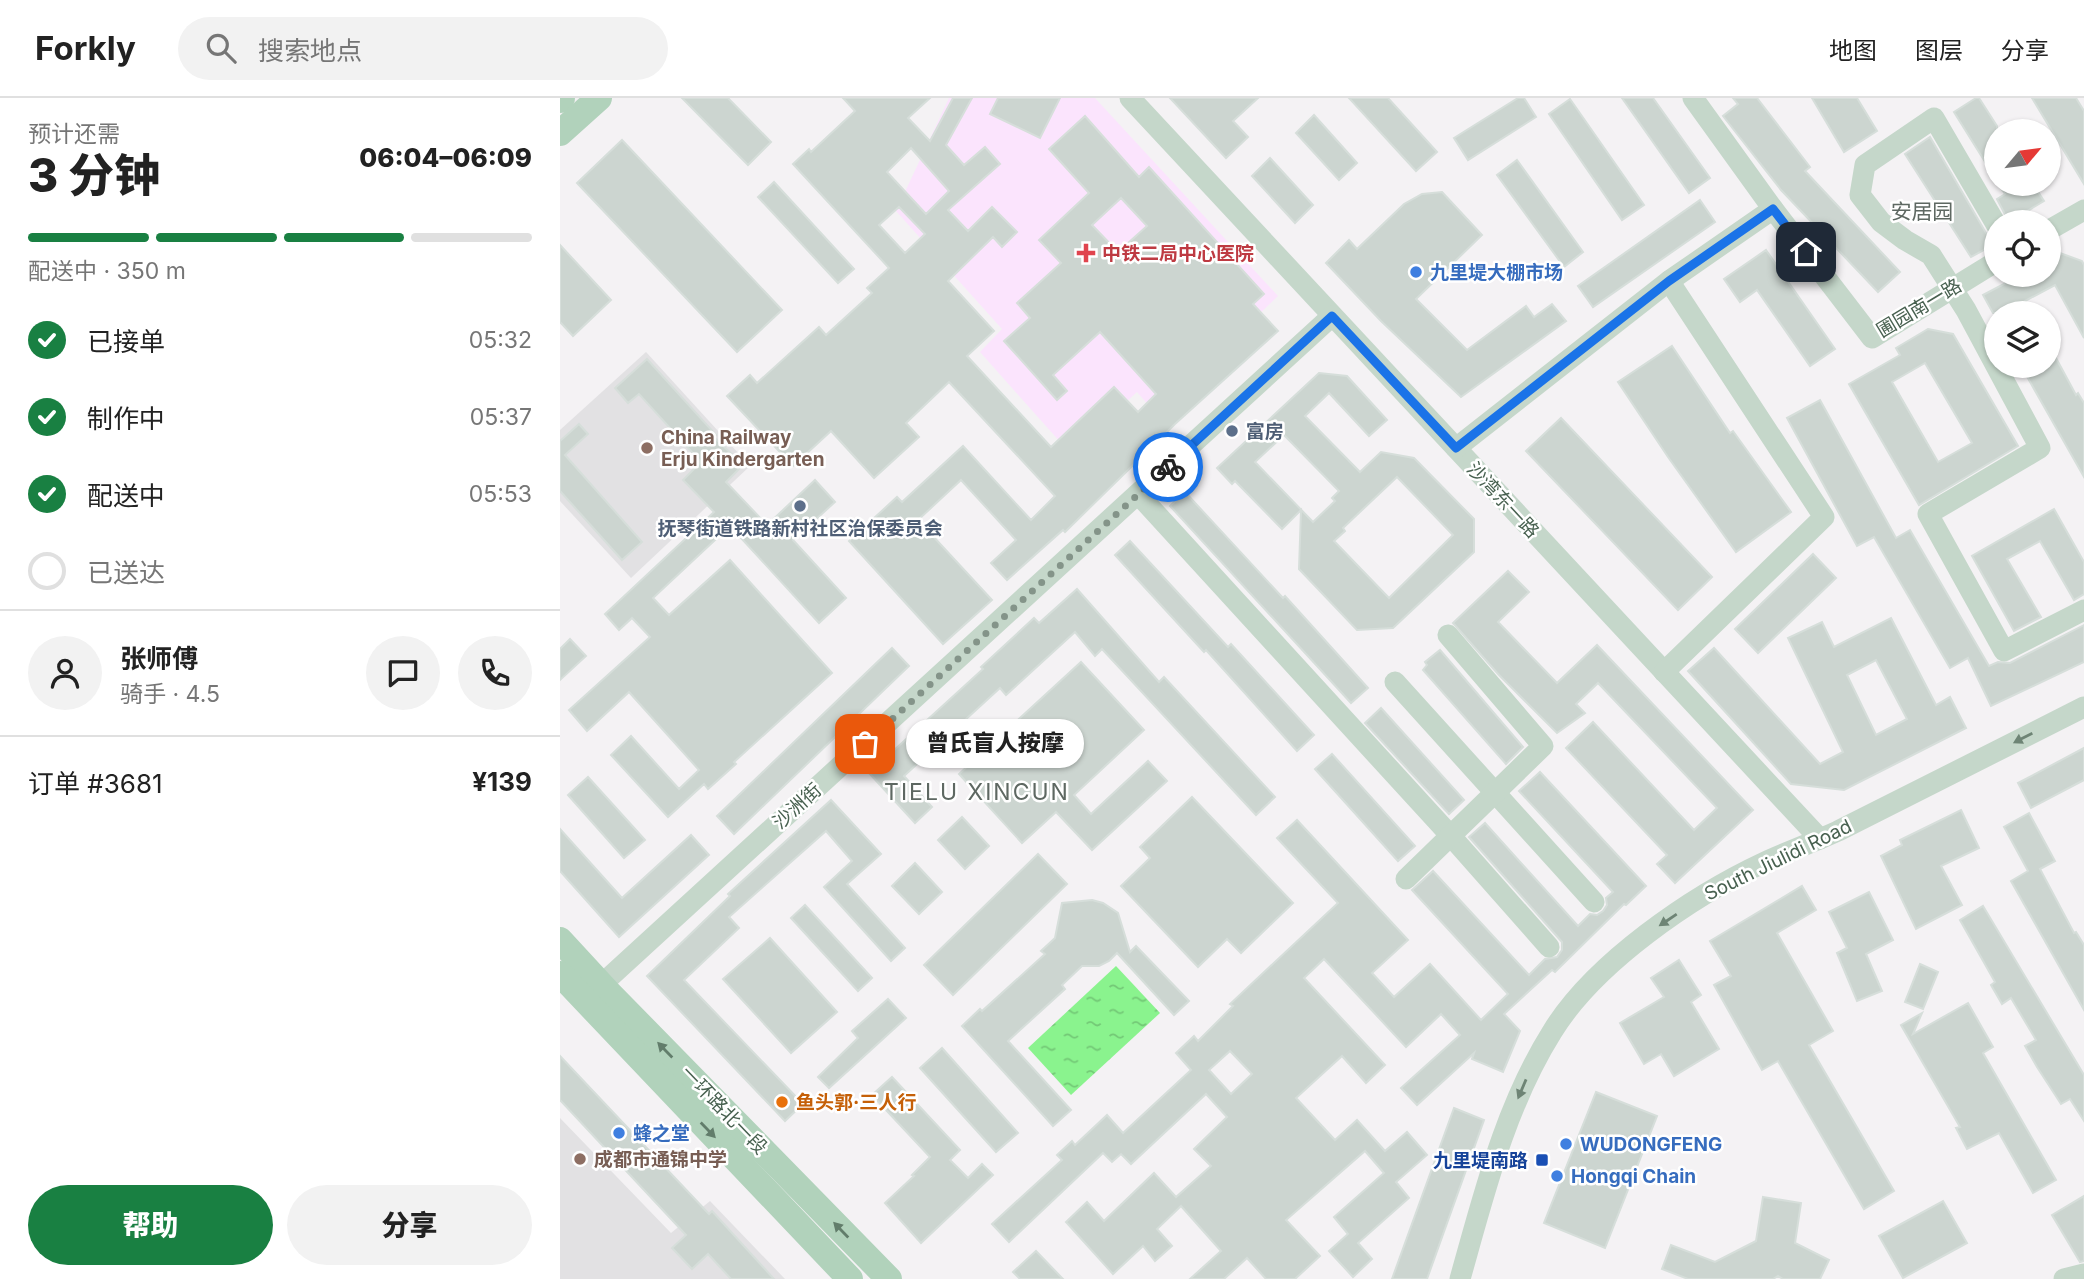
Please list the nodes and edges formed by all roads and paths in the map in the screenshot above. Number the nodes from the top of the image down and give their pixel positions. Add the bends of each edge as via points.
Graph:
1 (599, 98) edge
2 (1130, 98) edge
3 (1693, 98) edge
4 (560, 133) edge
5 (1773, 209) junction
6 (1988, 210) edge
7 (2084, 210) edge
8 (2061, 223) edge
9 (1984, 269) edge
10 (1669, 281) junction
11 (1952, 287) junction
12 (1332, 316) junction
13 (1456, 448) junction
14 (1138, 494) junction
15 (2084, 610) edge
16 (1448, 635) dead end
17 (1664, 673) junction
18 (1395, 682) dead end
19 (2084, 708) edge
20 (1495, 792) junction
21 (1450, 835) junction
22 (1820, 839) junction
23 (1406, 879) dead end
24 (1594, 902) dead end
25 (560, 940) edge
26 (1549, 947) dead end
27 (560, 974) edge
28 (601, 985) junction
29 (2084, 1274) edge
30 (850, 1279) edge
31 (889, 1279) edge
32 (1460, 1279) edge
33 (2064, 1279) edge

1 - 4 main road
2 - 12 street, 沙湾东一路
3 - 5 street
5 - 10 street
5 - 11 street, 圃园南一路 via 1872,338
6 - 11 street via 1934,118 1865,165 1860,195 1881,222 1931,255
7 - 8 street
9 - 11 street, 圃园南一路
10 - 13 street
10 - 17 street via 1824,517
11 - 15 street via 2040,448 1928,514 2004,651
12 - 13 street, 沙湾东一路
12 - 14 street, 沙洲街
13 - 17 street, 沙湾东一路
14 - 21 street
14 - 28 street, 沙洲街
16 - 20 street via 1544,746
17 - 22 street, 沙湾东一路
18 - 20 street
19 -> 22 street, South Jiulidi Road
20 - 21 street
20 - 24 street
21 - 23 street
21 - 26 street
22 -> 32 street, South Jiulidi Road via 1703,896 1592,980 1552,1030 1525,1082 1496,1152
25 - 28 main road, 一环路北一段
27 -> 30 main road, 一环路北一段
31 -> 28 main road, 一环路北一段
29 - 33 street

